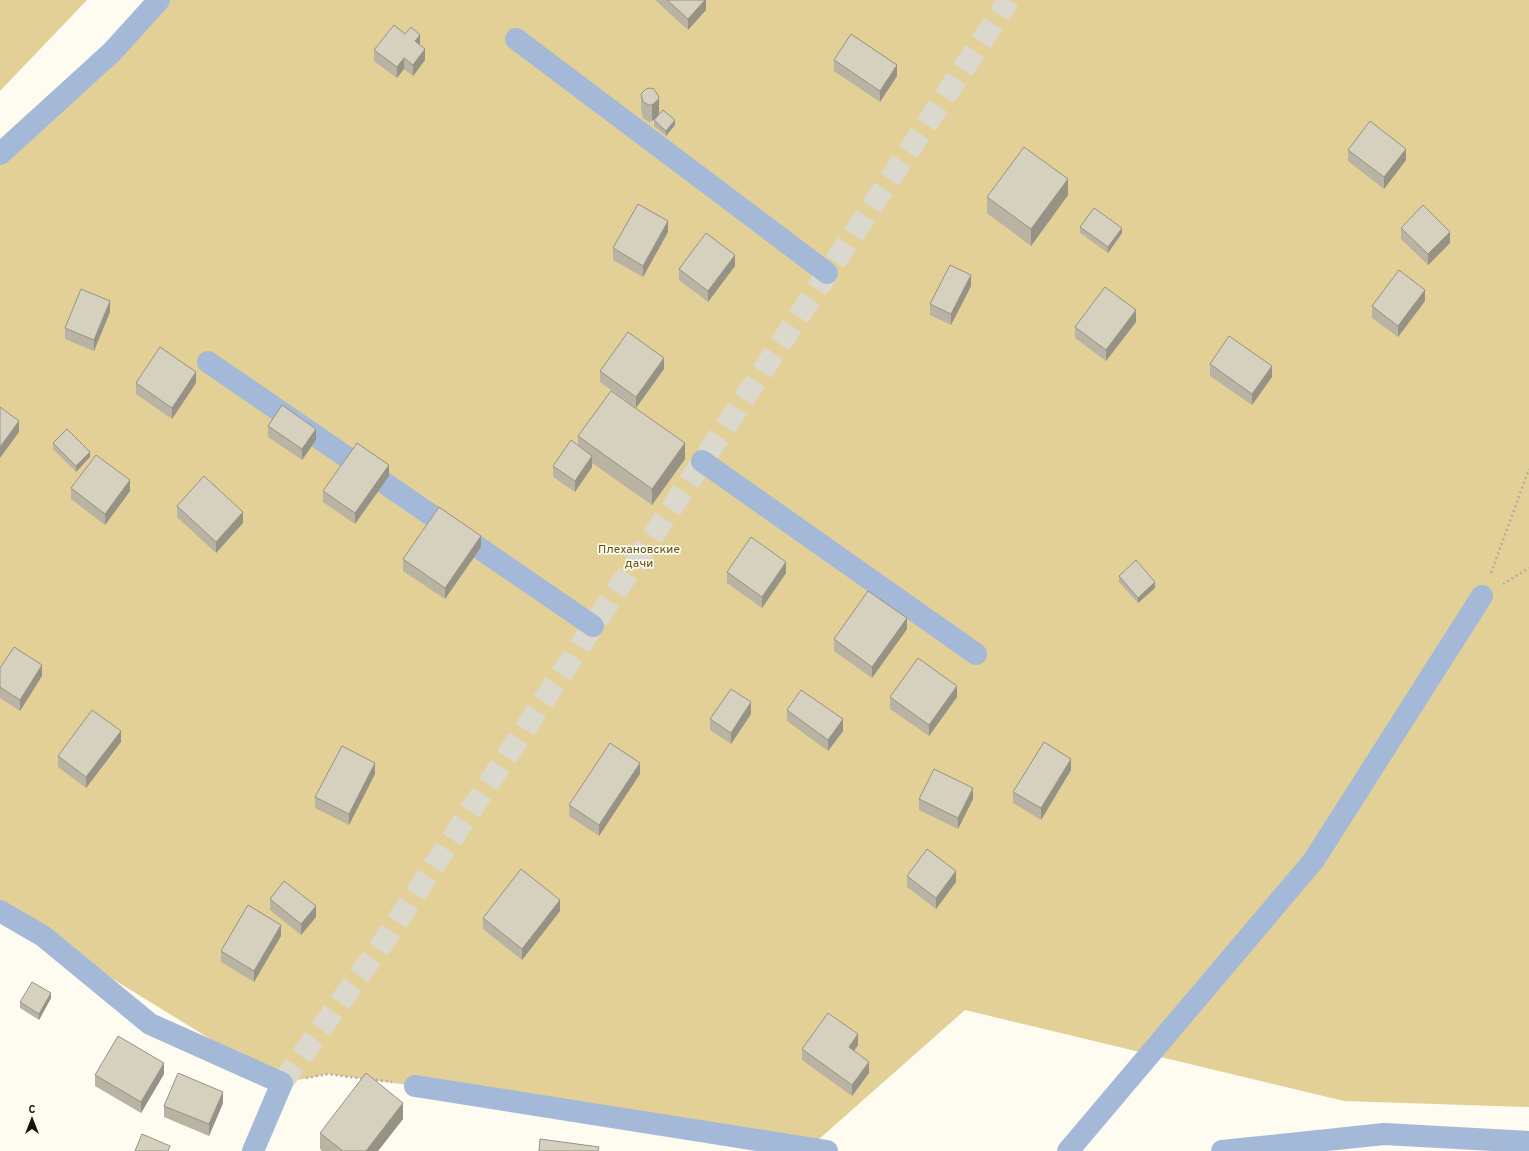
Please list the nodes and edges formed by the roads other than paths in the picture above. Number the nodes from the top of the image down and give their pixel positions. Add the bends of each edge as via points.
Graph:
1 (159, 0) edge
2 (516, 39) dead end
3 (0, 154) edge
4 (827, 273) dead end
5 (208, 362) dead end
6 (702, 461) dead end
7 (1482, 596) road end
8 (593, 626) dead end
9 (976, 654) dead end
10 (0, 911) edge
11 (416, 1086) road end
12 (1529, 1142) edge
13 (254, 1151) edge
14 (827, 1151) edge
15 (1068, 1151) edge
16 (1222, 1151) edge

1 - 3 street via 112,52
2 - 4 street
5 - 8 street
6 - 9 street
7 - 15 street via 1314,860
10 - 13 street via 43,936 150,1024 282,1083
11 - 14 street
12 - 16 street via 1384,1134

